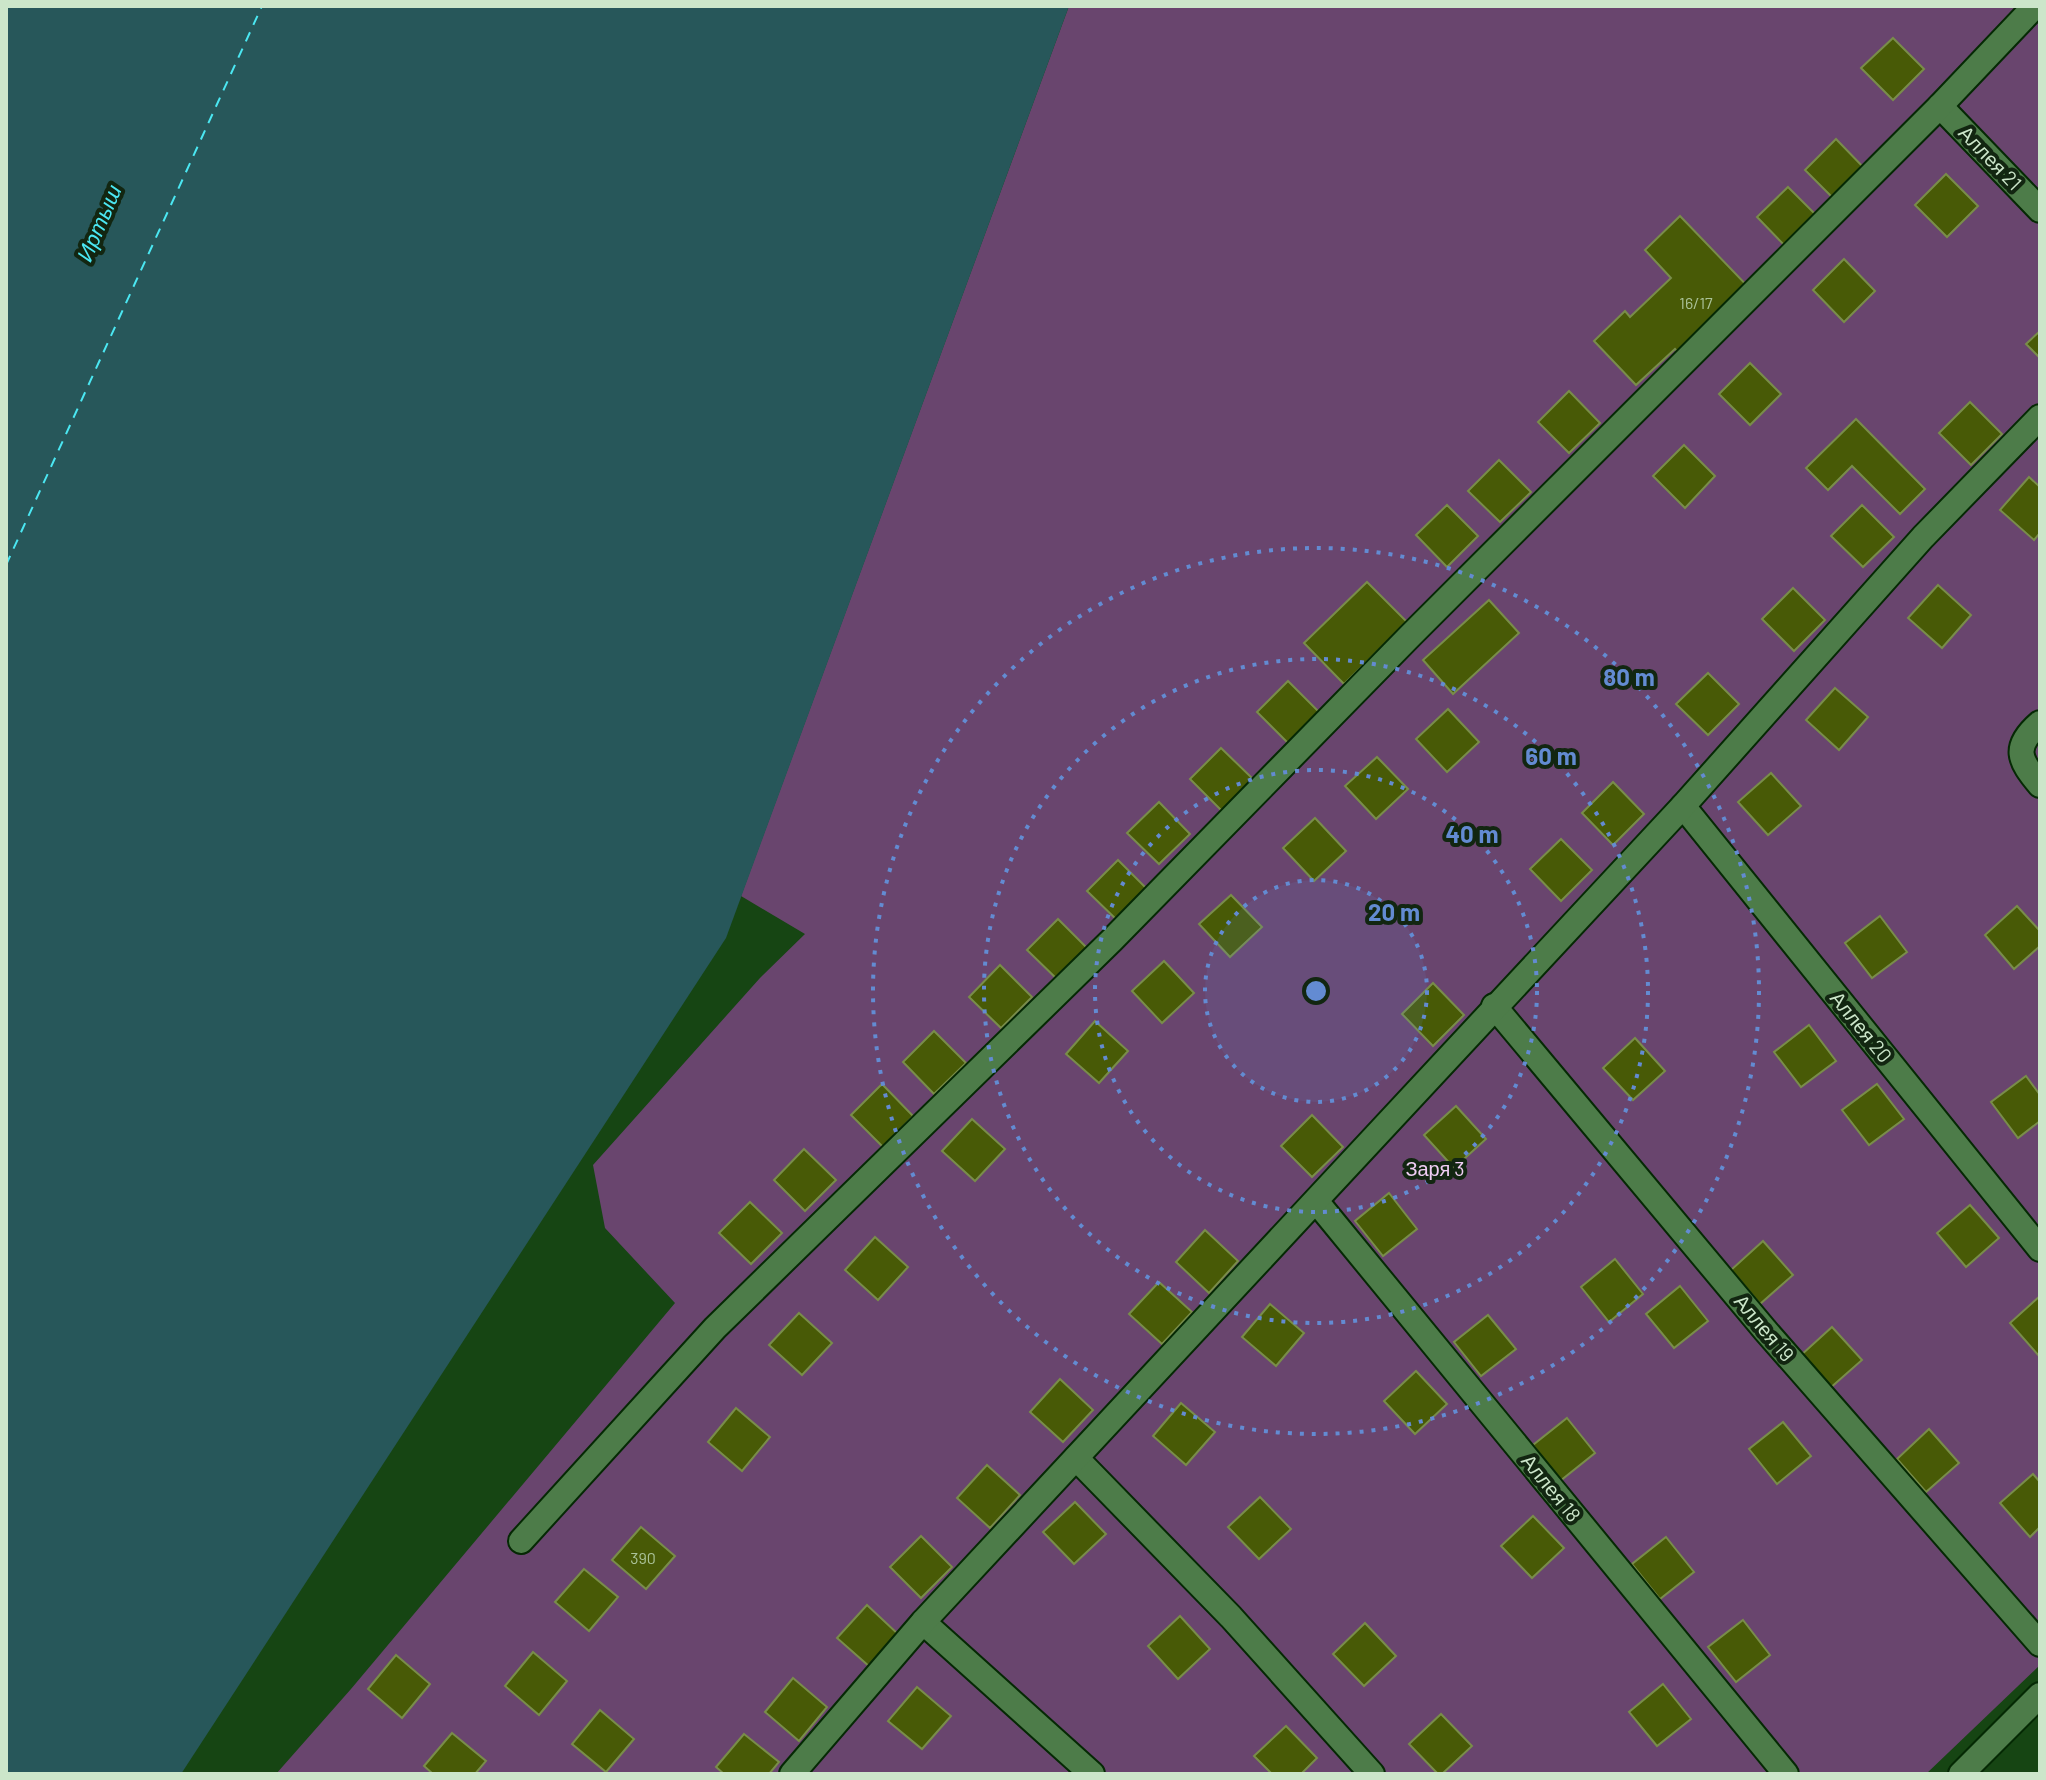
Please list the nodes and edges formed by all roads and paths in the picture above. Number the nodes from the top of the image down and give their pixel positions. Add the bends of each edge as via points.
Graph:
1 (2035, 6) edge
2 (1940, 106) junction
3 (2040, 210) edge
4 (2040, 417) edge
5 (2040, 723) edge
6 (2040, 785) edge
7 (1683, 806) junction
8 (1494, 1006) junction
9 (1316, 1201) junction
10 (2040, 1249) edge
11 (1076, 1458) junction
12 (521, 1541) dead end
13 (923, 1622) junction
14 (2040, 1644) edge
15 (2040, 1695) edge
16 (792, 1774) edge
17 (1092, 1774) edge
18 (1372, 1774) edge
19 (1786, 1774) edge
20 (1961, 1774) edge

1 - 2 street
2 - 3 street, Аллея 21
2 - 12 street via 1112,940 715,1328
4 - 7 street via 1923,537
5 - 6 street via 2025,736 2021,753
7 - 8 street
7 - 10 street, Аллея 20
8 - 9 street
8 - 14 street, Аллея 19 via 1765,1330
9 - 11 street
9 - 19 street, Аллея 18
11 - 13 street
11 - 18 street via 1231,1617
13 - 16 street
13 - 17 street
15 - 20 street

